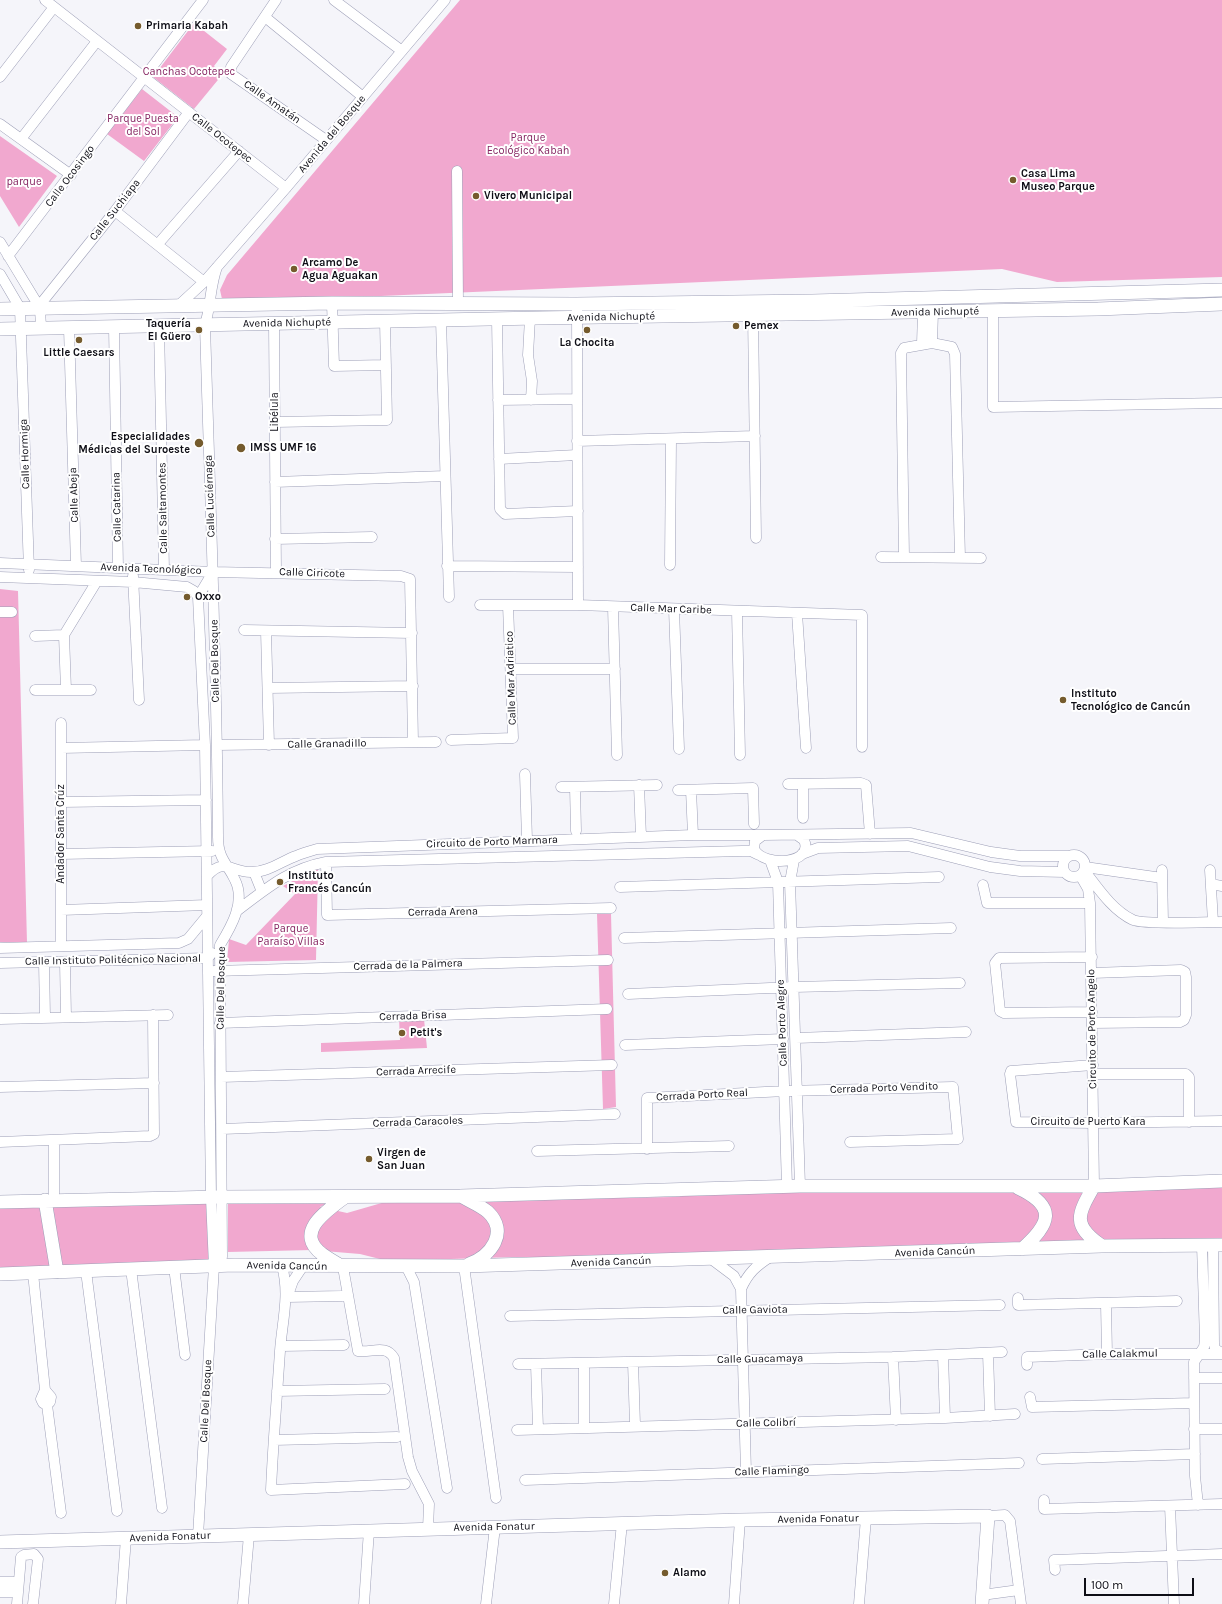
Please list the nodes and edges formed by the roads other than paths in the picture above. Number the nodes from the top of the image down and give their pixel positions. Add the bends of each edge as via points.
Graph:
1 (45, 0) edge
2 (203, 0) edge
3 (276, 0) edge
4 (334, 0) edge
5 (443, 1) edge
6 (54, 7) junction
7 (264, 17) junction
8 (97, 41) junction
9 (402, 50) junction
10 (0, 77) edge
11 (145, 78) junction
12 (363, 97) junction
13 (189, 112) junction
14 (0, 124) edge
15 (21, 139) junction
16 (326, 140) junction
17 (239, 151) junction
18 (457, 171) dead end
19 (71, 174) junction
20 (286, 188) junction
21 (115, 212) junction
22 (0, 242) edge
23 (158, 244) junction
24 (8, 256) junction
25 (217, 267) junction
26 (0, 274) edge
27 (204, 282) junction
28 (1222, 290) edge
29 (332, 303) junction
30 (458, 304) junction
31 (1222, 304) edge
32 (210, 305) junction
33 (178, 306) junction
34 (40, 307) junction
35 (813, 307) junction
36 (20, 308) junction
37 (0, 309) edge
38 (577, 311) junction
39 (993, 311) junction
40 (928, 312) junction
41 (754, 314) junction
42 (530, 318) junction
43 (497, 319) junction
44 (441, 320) junction
45 (385, 321) junction
46 (332, 322) junction
47 (274, 323) junction
48 (205, 325) junction
49 (159, 326) junction
50 (114, 327) junction
51 (41, 328) junction
52 (69, 328) junction
53 (0, 329) edge
54 (21, 329) junction
55 (927, 343) junction
56 (386, 365) junction
57 (577, 399) junction
58 (498, 400) junction
59 (531, 400) junction
60 (1222, 403) edge
61 (275, 422) junction
62 (755, 436) junction
63 (671, 438) junction
64 (577, 441) junction
65 (578, 455) junction
66 (499, 459) junction
67 (445, 476) junction
68 (275, 482) junction
69 (578, 511) junction
70 (372, 537) dead end
71 (275, 538) junction
72 (756, 538) dead end
73 (881, 557) dead end
74 (904, 557) junction
75 (960, 558) junction
76 (981, 558) dead end
77 (0, 563) edge
78 (28, 564) junction
79 (670, 565) dead end
80 (76, 566) junction
81 (447, 566) junction
82 (578, 567) junction
83 (118, 568) junction
84 (132, 568) junction
85 (164, 570) junction
86 (213, 572) junction
87 (276, 572) junction
88 (0, 577) edge
89 (29, 578) junction
90 (96, 581) junction
91 (133, 582) junction
92 (198, 597) junction
93 (449, 597) dead end
94 (480, 605) dead end
95 (508, 605) junction
96 (578, 606) junction
97 (614, 607) junction
98 (674, 609) junction
99 (737, 611) junction
100 (0, 612) edge
101 (12, 612) dead end
102 (797, 613) junction
103 (244, 630) dead end
104 (266, 631) junction
105 (412, 633) junction
106 (64, 635) junction
107 (35, 636) dead end
108 (511, 669) junction
109 (615, 670) junction
110 (413, 686) junction
111 (268, 688) junction
112 (35, 690) dead end
113 (66, 690) junction
114 (91, 690) dead end
115 (139, 700) dead end
116 (61, 723) dead end
117 (451, 740) dead end
118 (413, 742) junction
119 (436, 742) dead end
120 (205, 745) junction
121 (217, 745) junction
122 (269, 745) junction
123 (862, 747) dead end
124 (61, 748) junction
125 (806, 748) dead end
126 (680, 749) dead end
127 (617, 755) dead end
128 (740, 755) dead end
129 (525, 774) dead end
130 (788, 784) dead end
131 (803, 784) junction
132 (639, 785) junction
133 (657, 785) dead end
134 (561, 787) dead end
135 (575, 787) junction
136 (678, 790) dead end
137 (692, 790) junction
138 (206, 800) junction
139 (61, 802) junction
140 (804, 818) dead end
141 (754, 824) dead end
142 (576, 831) dead end
143 (870, 834) junction
144 (693, 835) junction
145 (763, 835) junction
146 (797, 835) junction
147 (641, 836) junction
148 (527, 840) junction
149 (218, 850) junction
150 (206, 851) junction
151 (61, 854) junction
152 (757, 854) junction
153 (1020, 856) junction
154 (1069, 856) junction
155 (798, 857) junction
156 (770, 860) junction
157 (326, 862) junction
158 (226, 866) junction
159 (1020, 870) junction
160 (1083, 870) junction
161 (1210, 870) dead end
162 (254, 872) junction
163 (1065, 872) junction
164 (207, 876) junction
165 (939, 877) dead end
166 (778, 882) junction
167 (790, 882) junction
168 (1211, 884) junction
169 (983, 885) dead end
170 (1222, 886) edge
171 (620, 887) dead end
172 (262, 892) junction
173 (1090, 903) junction
174 (207, 905) junction
175 (611, 908) dead end
176 (61, 910) junction
177 (238, 910) junction
178 (207, 916) junction
179 (1163, 922) junction
180 (1217, 922) edge
181 (951, 928) dead end
182 (779, 932) junction
183 (792, 932) junction
184 (624, 938) dead end
185 (162, 943) junction
186 (220, 945) junction
187 (61, 946) junction
188 (0, 948) edge
189 (1092, 957) junction
190 (208, 958) junction
191 (163, 959) junction
192 (608, 960) dead end
193 (44, 962) junction
194 (65, 962) junction
195 (0, 963) edge
196 (220, 970) junction
197 (208, 971) junction
198 (1092, 973) junction
199 (960, 983) dead end
200 (794, 987) junction
201 (781, 988) junction
202 (628, 994) dead end
203 (607, 1009) dead end
204 (1092, 1012) junction
205 (153, 1015) junction
206 (168, 1015) dead end
207 (45, 1017) junction
208 (66, 1017) junction
209 (0, 1019) edge
210 (220, 1024) junction
211 (1092, 1024) junction
212 (966, 1032) dead end
213 (796, 1038) junction
214 (782, 1039) junction
215 (625, 1046) dead end
216 (612, 1064) dead end
217 (1093, 1070) junction
218 (221, 1077) junction
219 (154, 1083) junction
220 (0, 1087) edge
221 (785, 1091) junction
222 (798, 1091) junction
223 (615, 1114) dead end
224 (1222, 1121) edge
225 (1189, 1122) junction
226 (1093, 1123) junction
227 (222, 1129) junction
228 (54, 1141) junction
229 (0, 1142) edge
230 (850, 1142) dead end
231 (729, 1146) dead end
232 (647, 1149) junction
233 (537, 1151) dead end
234 (1222, 1181) edge
235 (794, 1186) junction
236 (1094, 1186) junction
237 (1014, 1187) junction
238 (460, 1196) junction
239 (345, 1197) junction
240 (215, 1198) junction
241 (50, 1200) junction
242 (0, 1202) edge
243 (1212, 1245) edge
244 (1102, 1246) junction
245 (1022, 1249) junction
246 (770, 1257) junction
247 (710, 1258) junction
248 (214, 1266) junction
249 (282, 1266) junction
250 (303, 1266) junction
251 (406, 1266) junction
252 (425, 1266) junction
253 (464, 1266) junction
254 (174, 1267) junction
255 (344, 1267) junction
256 (132, 1269) junction
257 (86, 1271) junction
258 (57, 1272) junction
259 (33, 1273) junction
260 (0, 1274) edge
261 (414, 1282) junction
262 (741, 1289) junction
263 (342, 1296) dead end
264 (287, 1297) junction
265 (1018, 1298) dead end
266 (1177, 1301) dead end
267 (1218, 1301) edge
268 (1106, 1304) junction
269 (1000, 1305) dead end
270 (742, 1310) junction
271 (510, 1316) dead end
272 (344, 1345) dead end
273 (281, 1346) junction
274 (1002, 1352) dead end
275 (988, 1353) junction
276 (1200, 1353) junction
277 (1107, 1354) junction
278 (1222, 1354) edge
279 (185, 1355) dead end
280 (942, 1355) junction
281 (893, 1357) junction
282 (744, 1360) junction
283 (633, 1362) junction
284 (584, 1363) junction
285 (518, 1364) dead end
286 (536, 1364) junction
287 (1027, 1365) dead end
288 (1194, 1378) junction
289 (1222, 1378) edge
290 (385, 1389) dead end
291 (277, 1391) junction
292 (1030, 1397) dead end
293 (1194, 1403) junction
294 (1015, 1414) dead end
295 (990, 1416) junction
296 (945, 1418) junction
297 (896, 1420) junction
298 (745, 1424) junction
299 (635, 1425) junction
300 (584, 1427) junction
301 (538, 1429) junction
302 (1222, 1429) edge
303 (517, 1430) dead end
304 (1194, 1430) junction
305 (397, 1436) dead end
306 (274, 1440) junction
307 (1195, 1454) junction
308 (1042, 1460) dead end
309 (1019, 1463) dead end
310 (746, 1472) junction
311 (525, 1480) dead end
312 (406, 1484) dead end
313 (447, 1488) dead end
314 (496, 1498) dead end
315 (1044, 1500) dead end
316 (1222, 1504) edge
317 (1198, 1505) junction
318 (1170, 1506) junction
319 (162, 1508) dead end
320 (117, 1511) dead end
321 (61, 1513) dead end
322 (988, 1516) junction
323 (866, 1518) junction
324 (740, 1520) junction
325 (622, 1523) junction
326 (495, 1527) junction
327 (428, 1529) junction
328 (369, 1530) junction
329 (249, 1535) junction
330 (198, 1536) junction
331 (126, 1538) junction
332 (0, 1542) edge
333 (0, 1547) edge
334 (1222, 1554) edge
335 (1172, 1556) junction
336 (1055, 1570) dead end
337 (0, 1582) edge
338 (18, 1587) junction
339 (1019, 1590) junction
340 (0, 1592) edge
341 (982, 1599) edge
342 (17, 1604) edge
343 (34, 1604) edge
344 (121, 1604) edge
345 (243, 1604) edge
346 (364, 1604) edge
347 (486, 1604) edge
348 (614, 1604) edge
349 (734, 1604) edge
350 (859, 1604) edge
351 (1021, 1604) edge
352 (1174, 1604) edge

1 - 6 street, Calle Ocotepec
2 - 11 street, Calle Ocosingo
3 - 7 street, Calle Amatán
4 - 9 street
5 - 9 street, Avenida del Bosque
6 - 8 street, Calle Ocotepec
6 - 10 street
7 - 12 street
7 - 16 street, Calle Amatán via 231,67 231,74
8 - 11 street, Calle Ocotepec
8 - 15 street
9 - 12 street, Avenida del Bosque
11 - 13 street, Calle Ocotepec
11 - 19 street, Calle Ocosingo
12 - 16 street, Avenida del Bosque
13 - 17 street, Calle Ocotepec
13 - 21 street, Calle Suchiapa
14 - 15 street
15 - 19 street
16 - 20 street, Avenida del Bosque
17 - 20 street, Calle Ocotepec
17 - 23 street
18 - 30 street
19 - 24 street, Calle Ocosingo
20 - 25 street, Avenida del Bosque
21 - 23 street
21 - 34 street, Calle Suchiapa
22 - 24 street
23 - 27 street
24 - 34 street
25 - 27 street, Avenida del Bosque
25 - 32 street, Avenida del Bosque via 211,284
26 - 36 street
27 - 33 street, Avenida del Bosque
28 - 35 main road, Avenida Nichupté
29 - 30 main road, Avenida Nichupté
29 - 32 main road, Avenida Nichupté
29 - 46 street
30 - 38 main road, Avenida Nichupté
31 - 39 main road, Avenida Nichupté
32 - 33 main road, Avenida Nichupté
32 - 48 street, Avenida del Bosque
33 - 34 main road, Avenida Nichupté
34 - 36 main road, Avenida Nichupté
34 - 51 street
35 - 38 main road, Avenida Nichupté
35 - 40 main road, Avenida Nichupté
35 - 41 main road, Avenida Nichupté
36 - 37 main road, Avenida Nichupté
36 - 54 street, Calle Hormiga
38 - 41 main road, Avenida Nichupté
38 - 42 main road, Avenida Nichupté
38 - 57 street
39 - 40 main road, Avenida Nichupté
39 - 60 street via 993,407
40 - 55 street
41 - 62 street
42 - 43 main road, Avenida Nichupté
42 - 59 street via 528,355 532,381
43 - 44 main road, Avenida Nichupté
43 - 58 street
44 - 45 main road, Avenida Nichupté
44 - 67 street
45 - 46 main road, Avenida Nichupté
45 - 56 street
46 - 47 main road, Avenida Nichupté
46 - 56 street via 334,366
47 - 48 main road, Avenida Nichupté
47 - 61 street, Libélula
48 - 49 main road, Avenida Nichupté
48 - 86 street, Calle Luciérnaga
49 - 50 main road, Avenida Nichupté
49 - 85 street, Calle Saltamontes
50 - 52 main road, Avenida Nichupté
50 - 83 street, Calle Catarina
51 - 52 main road, Avenida Nichupté
51 - 54 main road, Avenida Nichupté
52 - 80 street, Calle Abeja
53 - 54 main road, Avenida Nichupté
54 - 78 street, Calle Hormiga
55 - 74 street via 904,348 901,353
55 - 75 street via 952,347 955,354
56 - 61 street via 387,420
57 - 59 street
57 - 64 street
58 - 59 street
58 - 66 street
61 - 68 street, Libélula
62 - 63 street
62 - 72 street
63 - 64 street
63 - 79 street
64 - 65 street
65 - 66 street
65 - 69 street
66 - 69 street via 502,513
67 - 68 street
67 - 81 street
68 - 71 street, Libélula
69 - 82 street
70 - 71 street
71 - 87 street, Libélula
73 - 74 street
74 - 75 street
75 - 76 street
77 - 78 street, Avenida Tecnológico
78 - 80 street, Avenida Tecnológico
78 - 89 street, Calle Hormiga
80 - 83 street, Avenida Tecnológico
81 - 82 street
81 - 93 street
82 - 96 street
83 - 84 street, Avenida Tecnológico
84 - 85 street, Avenida Tecnológico
84 - 91 street
85 - 86 street, Avenida Tecnológico
86 - 87 street, Calle Ciricote
86 - 92 street, Avenida Tecnológico
86 - 121 street, Calle Del Bosque
87 - 105 street, Calle Ciricote via 401,576 410,579
88 - 89 street, Avenida Tecnológico
89 - 90 street, Avenida Tecnológico
90 - 91 street, Avenida Tecnológico
90 - 106 street
91 - 92 street, Avenida Tecnológico via 187,587 194,590
91 - 115 street
92 - 120 street, Calle Del Bosque
94 - 95 street, Calle Mar Caribe
95 - 96 street, Calle Mar Caribe
95 - 108 street, Calle Mar Adriatico
96 - 97 street, Calle Mar Caribe
97 - 98 street, Calle Mar Caribe
97 - 109 street
98 - 99 street, Calle Mar Caribe
98 - 126 street
99 - 102 street, Calle Mar Caribe
99 - 128 street
100 - 101 street
102 - 123 street, Calle Mar Caribe via 862,615
102 - 125 street
103 - 104 street
104 - 105 street
104 - 111 street
105 - 110 street
106 - 107 street
106 - 113 street
108 - 109 street
108 - 117 street, Calle Mar Adriatico via 513,738
109 - 127 street
110 - 111 street
110 - 118 street
111 - 122 street
112 - 113 street
113 - 114 street
116 - 124 street, Andador Santa Crúz
118 - 119 street, Calle Granadillo
118 - 122 street, Calle Granadillo
120 - 124 street
120 - 138 street, Calle Del Bosque
121 - 122 street, Calle Granadillo
121 - 149 street, Calle Del Bosque
124 - 139 street, Andador Santa Crúz
129 - 148 street
130 - 131 street
131 - 140 street
131 - 143 street via 866,784
132 - 133 street
132 - 135 street
132 - 147 street
134 - 135 street
135 - 142 street
136 - 137 street
137 - 141 street via 753,788
137 - 144 street
138 - 139 street
138 - 150 street, Calle Del Bosque
139 - 151 street, Andador Santa Crúz
143 - 146 street, Circuito de Porto Marmara
143 - 153 street, Circuito de Porto Marmara via 911,833 974,849
144 - 145 street, Circuito de Porto Marmara
144 - 147 street, Circuito de Porto Marmara
145 - 146 street, Circuito de Porto Marmara
145 - 152 street via 756,839 754,844
146 - 155 street via 806,845
147 - 148 street, Circuito de Porto Marmara
148 - 162 street, Circuito de Porto Marmara via 317,849
149 - 150 street
149 - 158 street, Calle Del Bosque
150 - 151 street
150 - 164 street, Calle Del Bosque
151 - 176 street, Andador Santa Crúz
152 - 156 street, Circuito de Porto Marmara
152 - 157 street, Circuito de Porto Marmara via 742,851
153 - 154 street, Circuito de Porto Marmara
153 - 159 street
154 - 160 street, Circuito de Porto Marmara via 1080,857
154 - 163 street via 1064,863
155 - 156 street, Circuito de Porto Marmara via 782,862
155 - 159 street, Circuito de Porto Marmara via 818,848 908,846 973,864
155 - 167 street, Calle Porto Alegre
156 - 166 street, Calle Porto Alegre
157 - 172 street, Circuito de Porto Marmara via 307,865 287,874
157 - 175 street, Cerrada Arena via 327,914
158 - 162 street, Circuito de Porto Marmara via 244,872
158 - 164 street via 213,868
158 - 177 street, Calle Del Bosque via 236,881
159 - 163 street, Circuito de Porto Marmara
160 - 163 street, Circuito de Porto Marmara via 1073,876
160 - 173 street, Circuito de Porto Angelo
160 - 179 street via 1121,912 1135,921
160 - 179 street via 1162,874
161 - 168 street
162 - 172 street
164 - 174 street, Calle Del Bosque
165 - 167 street
166 - 167 street
166 - 171 street
166 - 182 street, Calle Porto Alegre
167 - 183 street, Calle Porto Alegre
168 - 170 street
168 - 180 street
169 - 173 street via 986,903
172 - 177 street, Circuito de Porto Marmara
173 - 189 street, Circuito de Porto Angelo
174 - 176 street
174 - 178 street, Calle Del Bosque
176 - 187 street, Andador Santa Crúz
177 - 186 street, Calle Del Bosque
178 - 185 street, Calle Instituto Politécnico Nacional via 188,939 180,943
178 - 190 street, Calle Del Bosque
179 - 180 street
181 - 183 street
182 - 183 street
182 - 184 street
182 - 201 street, Calle Porto Alegre
183 - 200 street, Calle Porto Alegre
185 - 187 street, Calle Instituto Politécnico Nacional
185 - 191 street
186 - 190 street, Calle Instituto Politécnico Nacional
186 - 196 street, Calle Del Bosque
187 - 188 street, Calle Instituto Politécnico Nacional
189 - 198 street, Circuito de Porto Angelo
189 - 204 street via 999,958 995,963 1000,1011
190 - 191 street, Calle Instituto Politécnico Nacional
190 - 197 street, Calle Del Bosque
191 - 194 street, Calle Instituto Politécnico Nacional
192 - 196 street, Cerrada de la Palmera
193 - 194 street, Calle Instituto Politécnico Nacional
193 - 195 street, Calle Instituto Politécnico Nacional
193 - 207 street
194 - 208 street
196 - 197 street, Cerrada de la Palmera
196 - 210 street, Calle Del Bosque
197 - 240 street, Calle Del Bosque
198 - 204 street, Circuito de Porto Angelo
198 - 211 street via 1180,970 1185,972 1186,1015 1180,1022
199 - 200 street
200 - 201 street
200 - 213 street, Calle Porto Alegre
201 - 202 street
201 - 214 street, Calle Porto Alegre
203 - 210 street, Cerrada Brisa
204 - 211 street, Circuito de Porto Angelo
205 - 206 street
205 - 208 street
205 - 219 street
207 - 208 street
207 - 209 street
210 - 218 street, Calle Del Bosque
211 - 217 street, Circuito de Porto Angelo
212 - 213 street
213 - 222 street, Calle Porto Alegre
214 - 215 street
214 - 221 street, Calle Porto Alegre
216 - 218 street, Cerrada Arrecife
217 - 225 street via 1186,1074 1189,1077
217 - 226 street, Circuito de Porto Angelo
217 - 226 street, Circuito de Puerto Kara via 1014,1069 1010,1074 1016,1122
218 - 227 street, Calle Del Bosque
219 - 220 street
219 - 228 street via 154,1134
221 - 222 street
221 - 232 street, Cerrada Porto Real via 647,1098
221 - 235 street, Calle Porto Alegre
222 - 230 street, Cerrada Porto Vendito via 953,1087 958,1139
222 - 235 street, Calle Porto Alegre
223 - 227 street, Cerrada Caracoles
224 - 225 street, Circuito de Puerto Kara
225 - 226 street, Circuito de Puerto Kara
226 - 236 street, Circuito de Porto Angelo
227 - 240 street, Calle Del Bosque
228 - 229 street
228 - 241 street
231 - 232 street
232 - 233 street
234 - 236 main road
235 - 237 main road
235 - 238 main road
236 - 237 main road
236 - 244 main road via 1082,1207 1080,1220 1086,1233
237 - 245 main road via 1033,1196 1045,1211 1043,1227
238 - 239 main road
238 - 253 main road via 490,1214 498,1233 496,1242 483,1258
239 - 240 main road
239 - 255 main road via 323,1212 314,1223 311,1234 318,1250
240 - 241 main road
240 - 248 street, Calle Del Bosque
241 - 242 main road
241 - 258 main road
243 - 244 main road, Avenida Cancún
243 - 267 street
243 - 276 street via 1205,1340
244 - 245 main road, Avenida Cancún
245 - 246 main road, Avenida Cancún
246 - 247 main road, Avenida Cancún
246 - 262 street via 754,1268
247 - 253 main road, Avenida Cancún
247 - 262 street via 734,1276
248 - 249 main road, Avenida Cancún
248 - 254 main road, Avenida Cancún
248 - 330 street, Calle Del Bosque
249 - 250 main road, Avenida Cancún
249 - 264 street
250 - 255 main road, Avenida Cancún
250 - 264 street via 293,1281
251 - 252 main road, Avenida Cancún
251 - 255 main road, Avenida Cancún
251 - 261 street
252 - 253 main road, Avenida Cancún
252 - 261 street
253 - 314 street
254 - 256 main road, Avenida Cancún
254 - 279 street
255 - 327 street via 358,1351 384,1349 391,1352 394,1358 408,1457 412,1471 429,1504
256 - 257 main road, Avenida Cancún
256 - 319 street
257 - 258 main road, Avenida Cancún
257 - 320 street
258 - 259 main road, Avenida Cancún
259 - 260 main road, Avenida Cancún
259 - 321 street via 45,1390 51,1397 47,1405
261 - 313 street
262 - 270 street
263 - 264 street
264 - 273 street
265 - 268 street via 1018,1305
266 - 268 street
267 - 278 street via 1214,1344 1215,1349
268 - 277 street
269 - 270 street, Calle Gaviota
270 - 271 street, Calle Gaviota
270 - 282 street
272 - 273 street
273 - 291 street
274 - 275 street, Calle Guacamaya
275 - 280 street, Calle Guacamaya
275 - 295 street
276 - 277 street, Calle Calakmul
276 - 278 street, Calle Calakmul
276 - 288 street via 1194,1362
277 - 287 street, Calle Calakmul via 1027,1357
280 - 281 street, Calle Guacamaya
280 - 296 street
281 - 282 street, Calle Guacamaya
281 - 297 street
282 - 283 street, Calle Guacamaya
282 - 298 street
283 - 284 street, Calle Guacamaya
283 - 299 street
284 - 286 street, Calle Guacamaya
284 - 300 street
285 - 286 street, Calle Guacamaya
286 - 301 street
288 - 289 street
288 - 293 street
290 - 291 street
291 - 306 street
292 - 293 street via 1032,1407
293 - 304 street
294 - 295 street, Calle Colibrí
295 - 296 street, Calle Colibrí
296 - 297 street, Calle Colibrí
297 - 298 street, Calle Colibrí
298 - 299 street, Calle Colibrí
298 - 310 street
299 - 300 street, Calle Colibrí
300 - 301 street, Calle Colibrí
301 - 303 street, Calle Colibrí
302 - 304 street
304 - 307 street
305 - 306 street
306 - 312 street via 271,1490
307 - 308 street
307 - 317 street
309 - 310 street, Calle Flamingo
310 - 311 street, Calle Flamingo
315 - 318 street via 1044,1509
316 - 317 street
317 - 318 street
318 - 335 street
322 - 323 main road, Avenida Fonatur
322 - 339 street via 1005,1515 1010,1521
322 - 341 main road
323 - 324 main road, Avenida Fonatur
323 - 350 street
324 - 325 main road, Avenida Fonatur
324 - 349 street
325 - 326 main road, Avenida Fonatur
325 - 348 street
326 - 327 main road, Avenida Fonatur
326 - 347 street
327 - 328 main road, Avenida Fonatur
328 - 329 main road, Avenida Fonatur
328 - 346 street
329 - 330 main road, Avenida Fonatur
329 - 345 street
330 - 331 main road, Avenida Fonatur
331 - 332 main road, Avenida Fonatur
331 - 344 street
332 - 333 street
334 - 335 street
335 - 336 street via 1054,1560
335 - 352 street
337 - 338 street
338 - 340 street
338 - 342 street
338 - 343 street via 21,1557 37,1556
339 - 341 street
339 - 351 street

